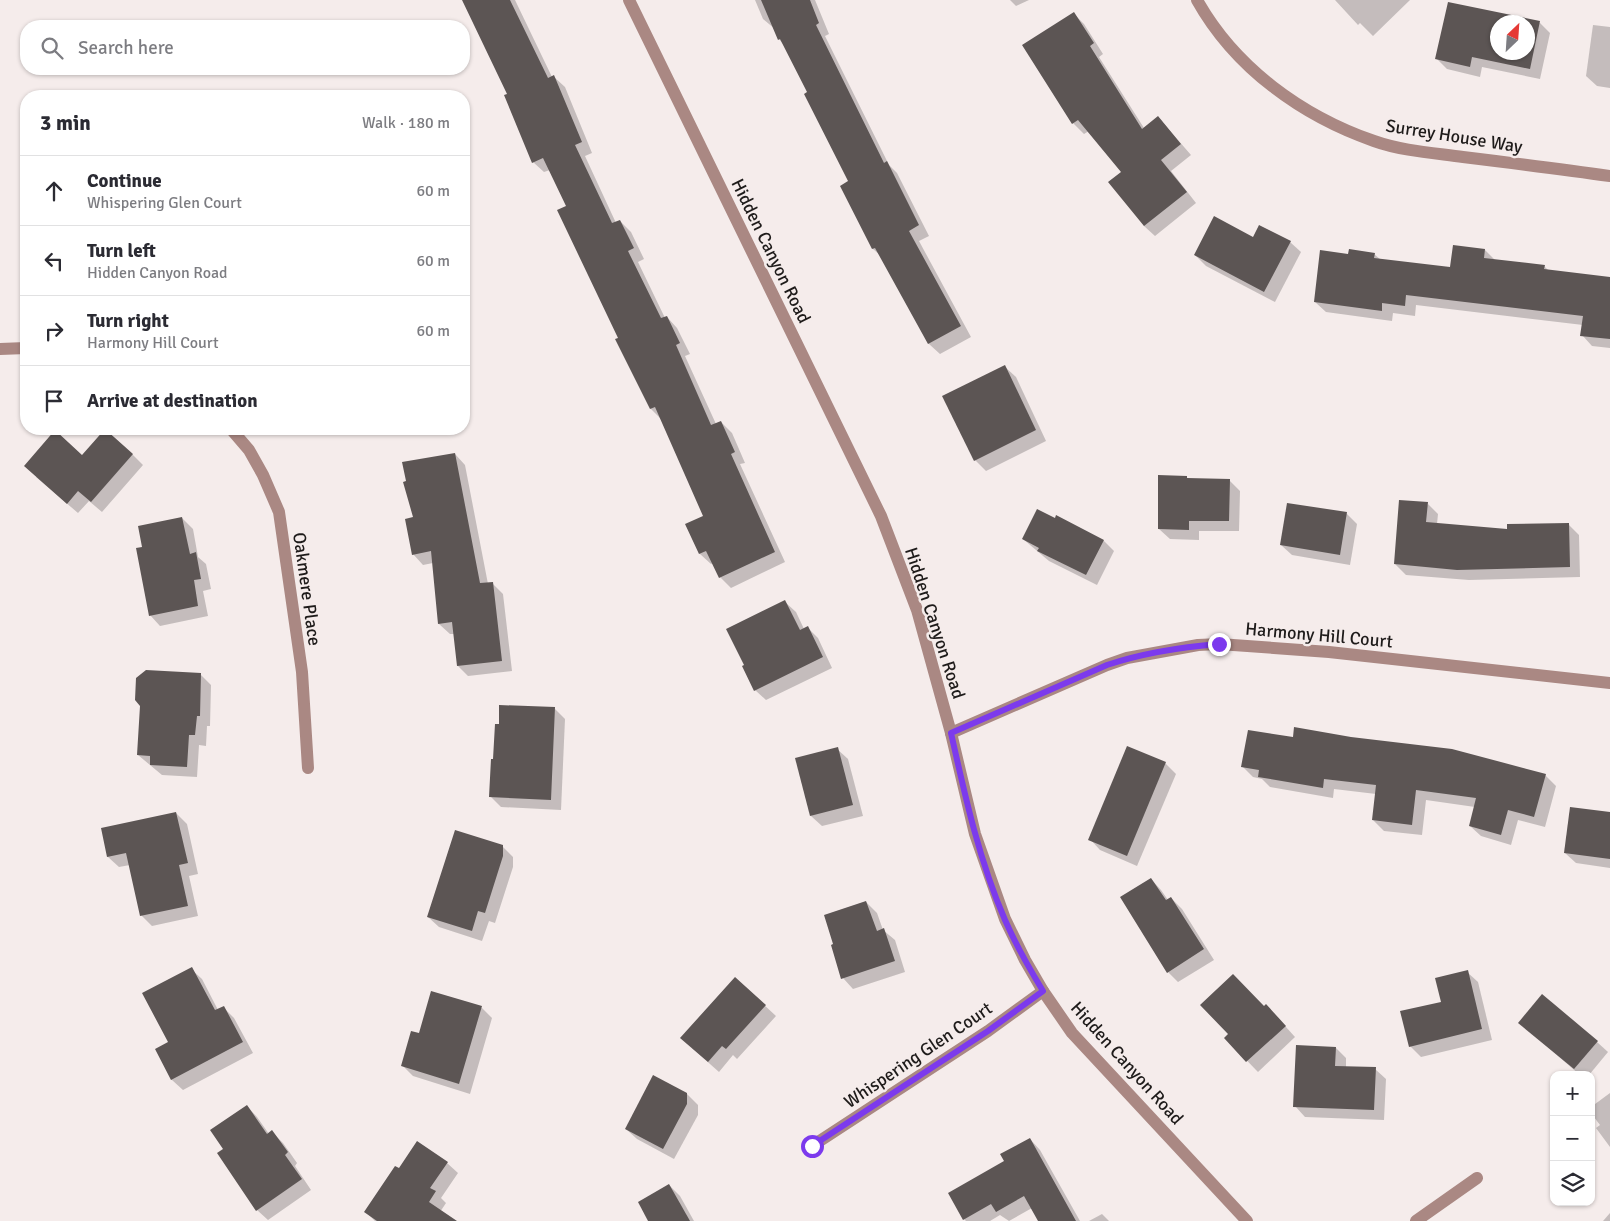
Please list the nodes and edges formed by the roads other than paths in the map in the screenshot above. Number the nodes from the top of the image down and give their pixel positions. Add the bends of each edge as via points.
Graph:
1 (629, 0) edge
2 (1197, 0) edge
3 (1610, 176) edge
4 (20, 348) edge
5 (0, 349) edge
6 (236, 435) edge
7 (1610, 683) edge
8 (951, 733) junction
9 (308, 768) dead end
10 (1043, 991) junction
11 (812, 1146) dead end
12 (1477, 1178) dead end
13 (1247, 1221) edge
14 (1416, 1221) edge

1 - 8 street, Hidden Canyon Road via 881,516 917,610
2 - 3 street, Surrey House Way via 1240,57 1269,84 1333,125 1376,142 1409,150
4 - 5 street
6 - 9 street, Oakmere Place via 264,475 278,512 302,672
7 - 8 street, Harmony Hill Court via 1329,652 1212,644 1114,662
8 - 10 street, Hidden Canyon Road via 975,834 1005,919
10 - 11 street, Whispering Glen Court via 988,1031
10 - 13 street, Hidden Canyon Road via 1072,1033
12 - 14 street

